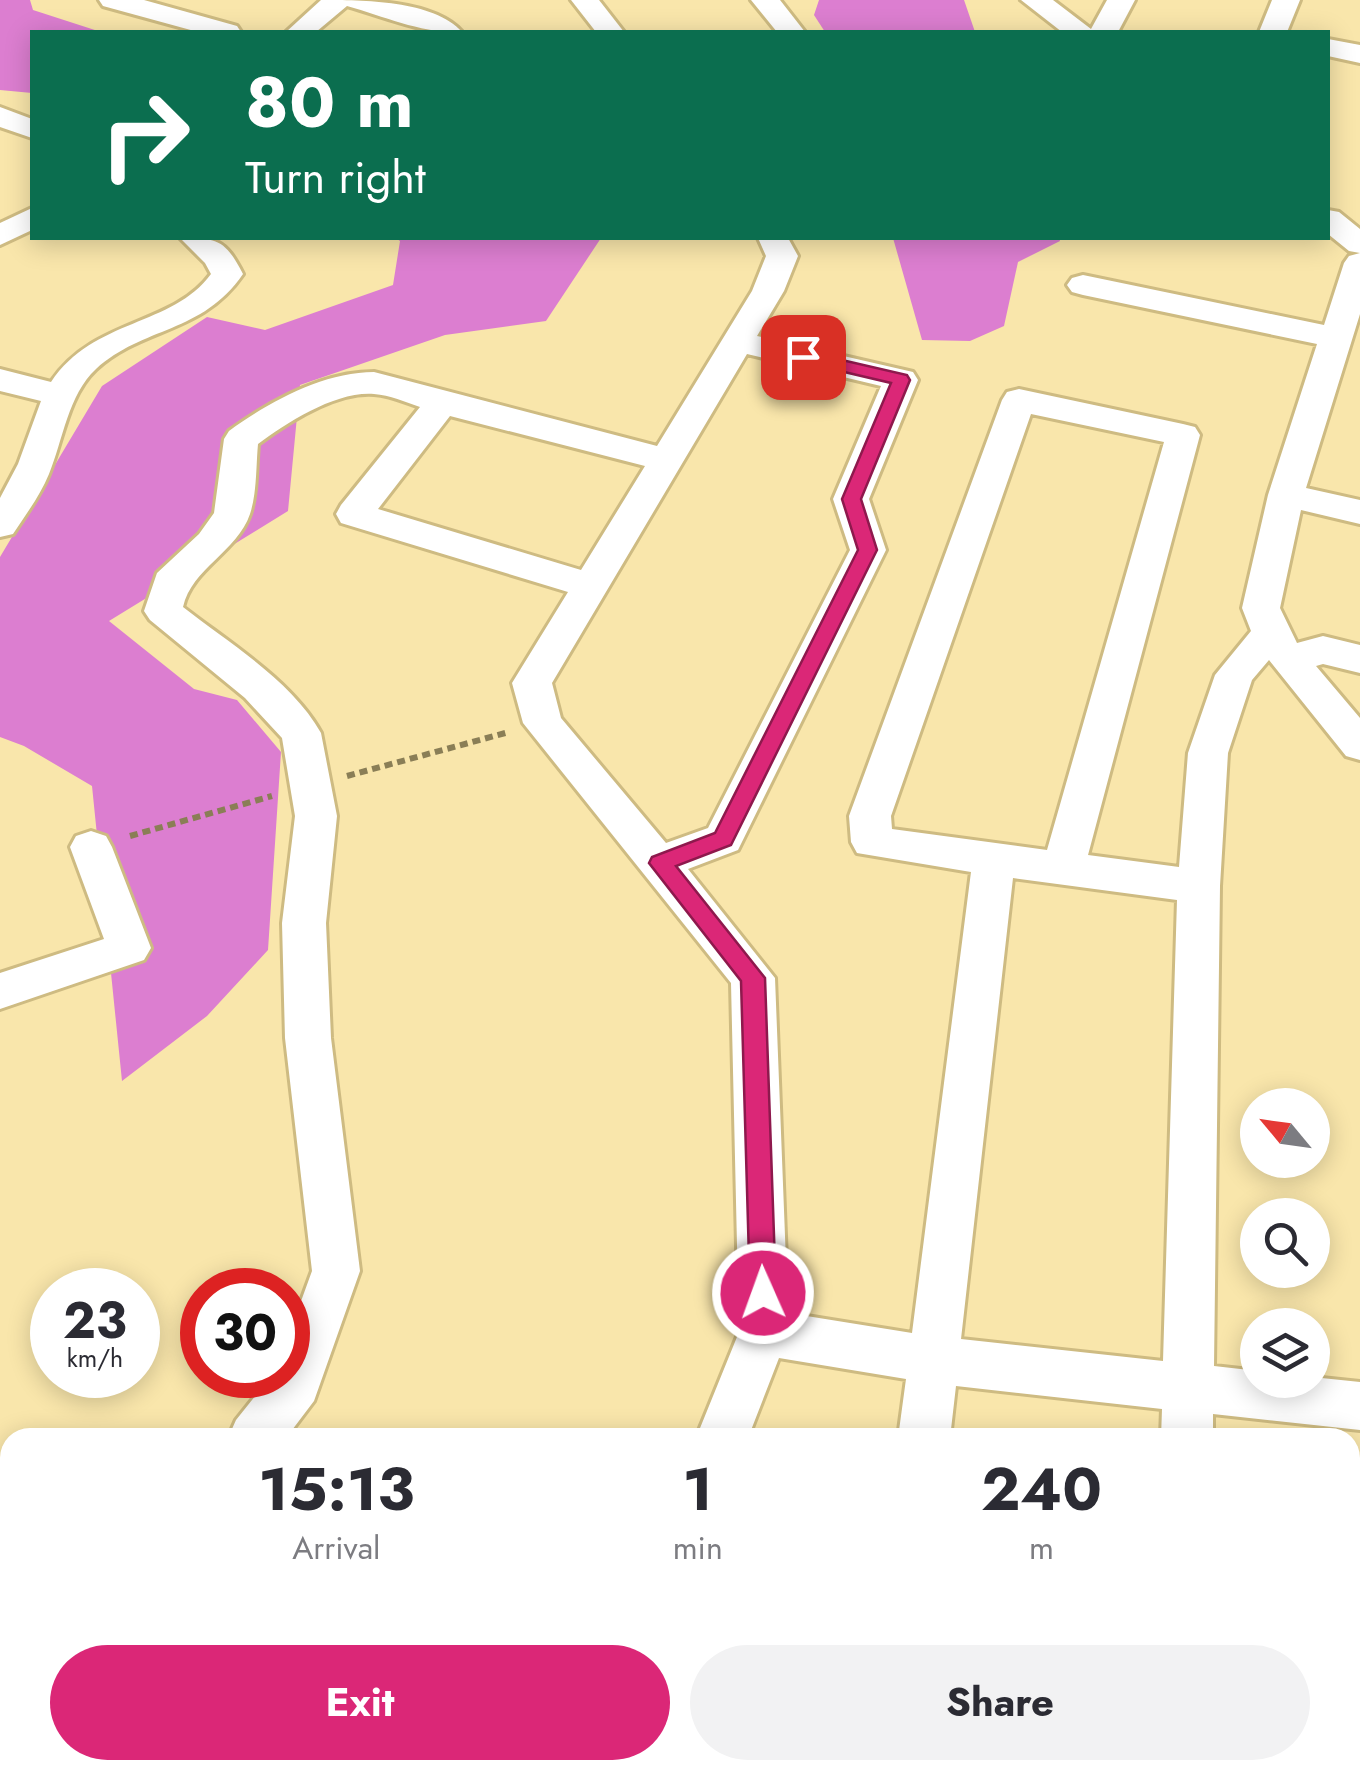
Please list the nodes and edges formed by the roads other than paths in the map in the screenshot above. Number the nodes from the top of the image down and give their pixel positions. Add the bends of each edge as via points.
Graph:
1 (113, 0) edge
2 (208, 0) edge
3 (338, 0) edge
4 (356, 0) edge
5 (585, 0) edge
6 (765, 0) edge
7 (1036, 0) edge
8 (1121, 0) edge
9 (1286, 0) edge
10 (181, 21) junction
11 (218, 30) edge
12 (302, 30) edge
13 (444, 30) edge
14 (608, 30) edge
15 (789, 30) edge
16 (1076, 30) edge
17 (1105, 30) edge
18 (1274, 30) edge
19 (1330, 48) edge
20 (1360, 54) edge
21 (30, 218) edge
22 (1330, 221) edge
23 (0, 236) edge
24 (197, 240) edge
25 (774, 240) edge
26 (1360, 244) edge
27 (1360, 263) edge
28 (1083, 285) dead end
29 (1336, 338) junction
30 (738, 342) junction
31 (1, 347) edge
32 (1, 380) edge
33 (60, 395) junction
34 (442, 403) junction
35 (668, 460) junction
36 (1286, 495) junction
37 (1360, 512) edge
38 (0, 525) edge
39 (590, 586) junction
40 (1280, 646) junction
41 (1360, 658) edge
42 (1360, 745) edge
43 (90, 847) dead end
44 (994, 860) junction
45 (660, 863) junction
46 (1063, 869) junction
47 (1199, 886) junction
48 (0, 992) edge
49 (764, 1332) junction
50 (934, 1360) junction
51 (1188, 1386) junction
52 (1360, 1406) edge
53 (262, 1428) edge
54 (726, 1428) edge
55 (925, 1428) edge
56 (1187, 1428) edge

1 - 10 street
2 - 10 street
3 - 12 street
4 - 13 street
5 - 14 street
6 - 15 street
7 - 16 street
8 - 17 street
9 - 18 street
10 - 11 street
19 - 20 street
21 - 23 street
22 - 26 street
24 - 33 street via 227,274 218,292 84,362
25 - 30 street via 782,256
27 - 29 street
28 - 29 street
29 - 36 street
30 - 35 street
30 - 45 street via 901,380 852,499 868,550 723,839
31 - 32 street
32 - 33 street
33 - 38 street via 28,481
34 - 35 street
34 - 39 street via 354,514
34 - 53 street via 365,383 262,422 241,438 232,514 212,544 170,582 163,611 260,688 301,733 316,816 304,923 308,1038 336,1271 296,1384
35 - 39 street
36 - 37 street
36 - 40 street via 1261,608
39 - 45 street via 532,683 543,722
40 - 41 street
40 - 42 street
40 - 47 street via 1234,675 1208,753
43 - 48 street via 129,948
44 - 46 street
44 - 46 street via 872,842 870,816 1019,400 1183,434
44 - 50 street
45 - 49 street via 753,978
46 - 47 street
47 - 51 street
49 - 50 street
49 - 54 street
50 - 51 street
50 - 55 street
51 - 52 street
51 - 56 street

